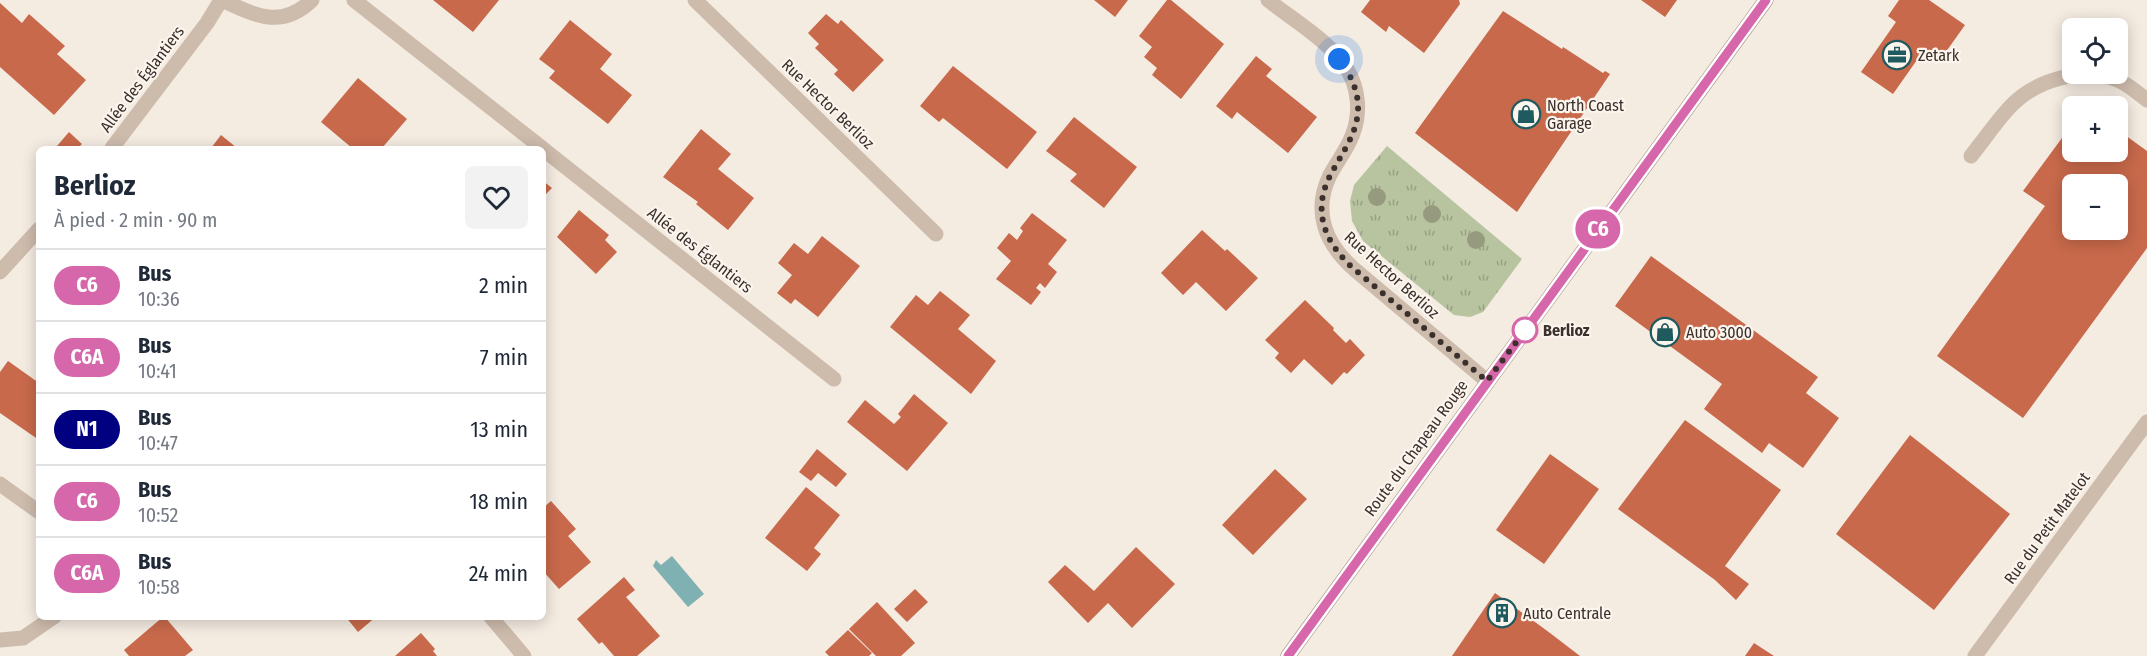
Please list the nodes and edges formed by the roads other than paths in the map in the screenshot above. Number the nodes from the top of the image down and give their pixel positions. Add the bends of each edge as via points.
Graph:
1 (221, 0) edge
2 (312, 0) edge
3 (354, 0) edge
4 (695, 0) edge
5 (1268, 0) edge
6 (1766, 0) edge
7 (2147, 100) edge
8 (114, 146) edge
9 (539, 146) edge
10 (546, 151) edge
11 (1971, 156) dead end
12 (36, 232) edge
13 (936, 234) dead end
14 (0, 272) edge
15 (834, 379) dead end
16 (1487, 381) junction
17 (2147, 422) edge
18 (0, 484) edge
19 (36, 510) edge
20 (49, 620) edge
21 (493, 620) edge
22 (0, 640) edge
23 (524, 656) edge
24 (1288, 656) edge
25 (1976, 656) edge

1 - 2 street, Allée des Églantiers via 274,18 294,13
1 - 8 street, Allée des Églantiers
3 - 9 street, Allée des Églantiers
4 - 13 street, Rue Hector Berlioz
5 - 16 street, Rue Hector Berlioz via 1339,59 1357,98 1353,135 1329,176 1323,196 1323,220 1330,243 1354,269
6 - 16 street, Route du Chapeau Rouge
7 - 11 street via 2120,81 2108,78 2079,75 2051,81 2014,103
10 - 15 street, Allée des Églantiers
12 - 14 street
16 - 24 street, Route du Chapeau Rouge
17 - 25 street, Rue du Petit Matelot
18 - 19 street
20 - 22 street via 23,638
21 - 23 street

